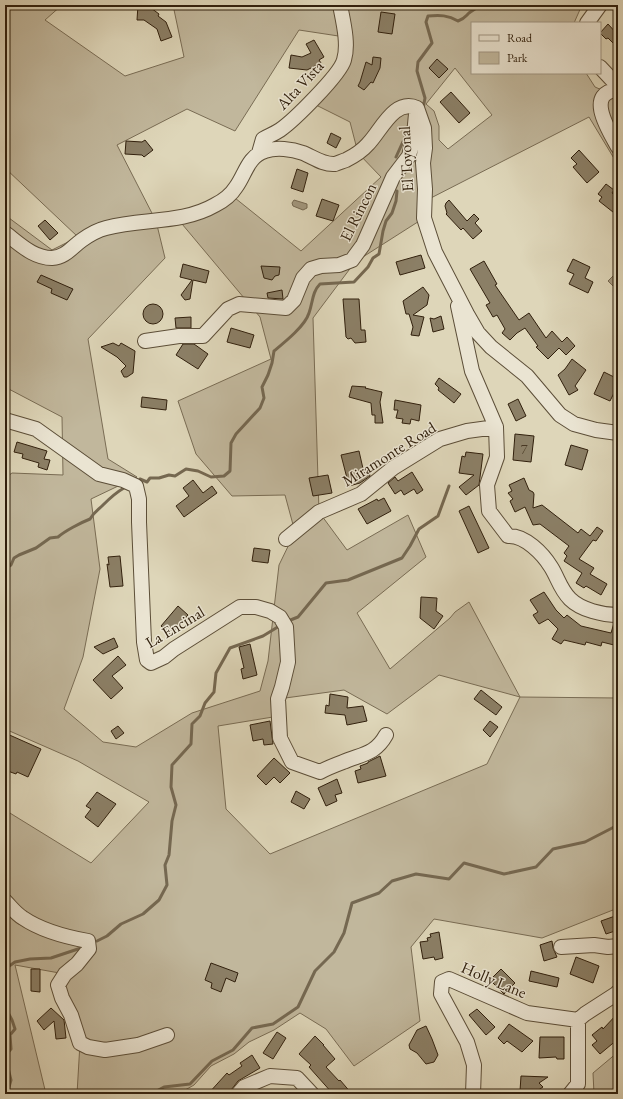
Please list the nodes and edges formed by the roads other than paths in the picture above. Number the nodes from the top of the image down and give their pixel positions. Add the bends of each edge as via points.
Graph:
1 (340, 5) edge
2 (600, 5) edge
3 (588, 22) edge
4 (601, 68) edge
5 (617, 90) edge
6 (417, 108) junction
7 (618, 147) edge
8 (259, 153) junction
9 (5, 233) edge
10 (455, 292) junction
11 (145, 341) dead end
12 (5, 420) edge
13 (496, 427) junction
14 (618, 433) edge
15 (286, 539) dead end
16 (618, 615) edge
17 (386, 735) dead end
18 (5, 901) edge
19 (618, 946) edge
20 (561, 947) dead end
21 (618, 992) edge
22 (578, 1020) junction
23 (167, 1035) dead end
24 (238, 1094) edge
25 (312, 1094) edge
26 (473, 1094) edge
27 (570, 1094) edge

1 - 8 street, Alta Vista via 346,44 344,61 324,88 280,130 263,139
2 - 3 street
4 - 5 street via 615,83
5 - 7 street via 607,92 600,102 606,123
6 - 8 street, El Toyonal via 410,105 397,109 364,148 335,164 284,149
6 - 10 street, El Toyonal via 424,128 424,218 435,252
6 - 11 street, El Rincon via 414,135 408,156 393,177 363,245 352,260 339,265 311,269 303,278 294,300 286,308 239,304 228,309 203,336 178,336
8 - 9 street via 251,159 236,187 216,205 177,218 105,228 82,240 58,258 32,254
10 - 13 street via 472,371
10 - 14 street, El Toyonal via 478,333 490,348 527,376 560,415 574,424
12 - 17 street, La Encinal via 36,429 99,474 136,486 139,499 144,642 147,660 151,663 164,657 240,607 256,607 270,611 280,617 286,627 288,662 278,699 280,738 292,762 320,772 368,754 382,743
13 - 15 street, Miramonte Road via 467,431 440,439 394,468 361,494 319,512
13 - 16 street via 496,458 487,485 489,511 508,536 521,538 538,550 551,567 562,590 575,603 595,611
18 - 23 street via 22,918 58,934 88,941 88,949 58,985 80,1043 105,1050 138,1045
19 - 20 street
21 - 22 street
22 - 26 street, Holly Lane via 527,1013 449,979 442,982 441,994 467,1042 474,1065
22 - 27 street via 578,1084
24 - 25 street via 244,1087 270,1076 296,1078

